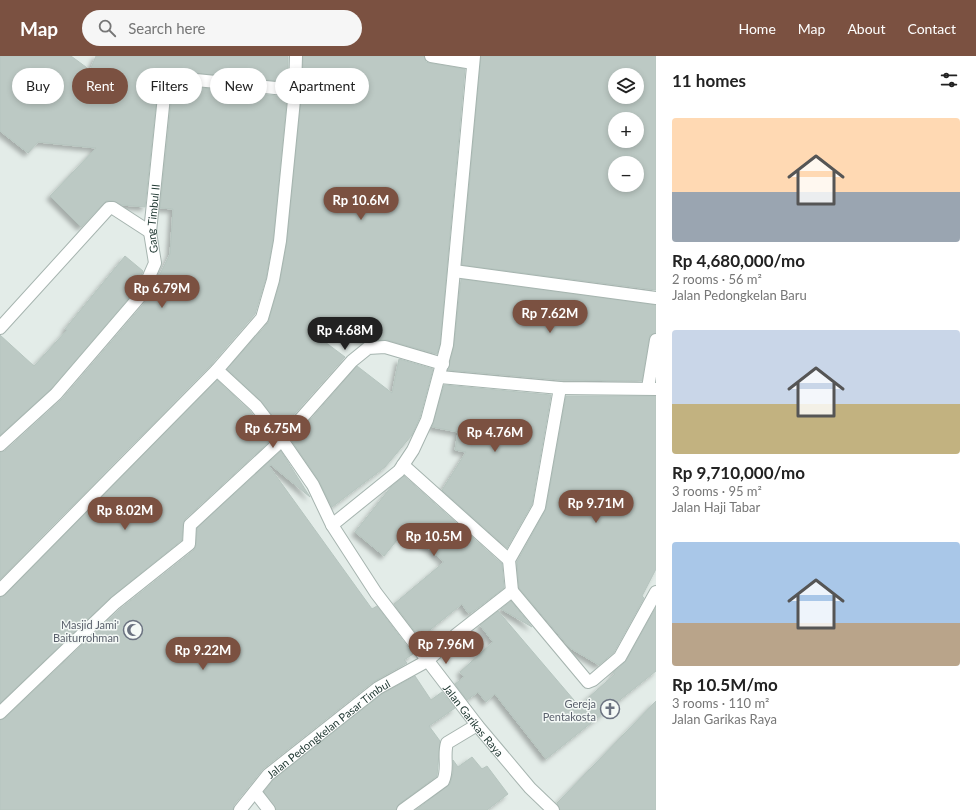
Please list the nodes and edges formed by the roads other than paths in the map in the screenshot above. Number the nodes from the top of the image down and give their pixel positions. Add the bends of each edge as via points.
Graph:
1 (296, 56) edge
2 (431, 56) edge
3 (473, 60) edge
4 (296, 68) edge
5 (275, 88) edge
6 (294, 104) edge
7 (150, 232) junction
8 (454, 271) junction
9 (656, 298) edge
10 (0, 328) edge
11 (656, 340) edge
12 (443, 364) junction
13 (217, 370) junction
14 (440, 377) junction
15 (560, 388) junction
16 (652, 389) edge
17 (282, 440) junction
18 (0, 445) edge
19 (403, 465) junction
20 (332, 525) junction
21 (509, 560) junction
22 (0, 590) edge
23 (512, 591) junction
24 (656, 592) edge
25 (427, 661) junction
26 (0, 713) edge
27 (477, 725) junction
28 (255, 792) junction
29 (240, 810) edge
30 (269, 810) edge
31 (403, 810) edge
32 (553, 810) edge

1 - 4 street
2 - 3 street
3 - 8 street
5 - 7 street, Gang Timbul II via 166,77
6 - 13 street via 280,241 273,280 262,318
7 - 10 street via 109,208
7 - 18 street, Gang Timbul II via 155,263 141,295 56,394
8 - 9 street
8 - 12 street
11 - 16 street
12 - 14 street
12 - 17 street via 385,347 368,348 352,361
13 - 17 street, Jalan Garikas Raya via 256,406
13 - 22 street
14 - 15 street
14 - 19 street via 427,420
15 - 16 street
15 - 21 street via 539,507
17 - 20 street, Jalan Garikas Raya via 313,485
17 - 26 street via 190,525 189,544 115,602
19 - 20 street via 399,471
19 - 21 street
20 - 25 street, Jalan Garikas Raya via 376,593
21 - 23 street
23 - 24 street via 588,682 620,657
23 - 25 street, Jalan Pedongkelan Pasar Timbul
25 - 27 street, Jalan Garikas Raya
25 - 28 street, Jalan Pedongkelan Pasar Timbul via 378,688 268,775
27 - 31 street via 447,743 446,773 443,781
27 - 32 street, Jalan Garikas Raya via 530,788
28 - 29 street, Jalan Pedongkelan Pasar Timbul
28 - 30 street

